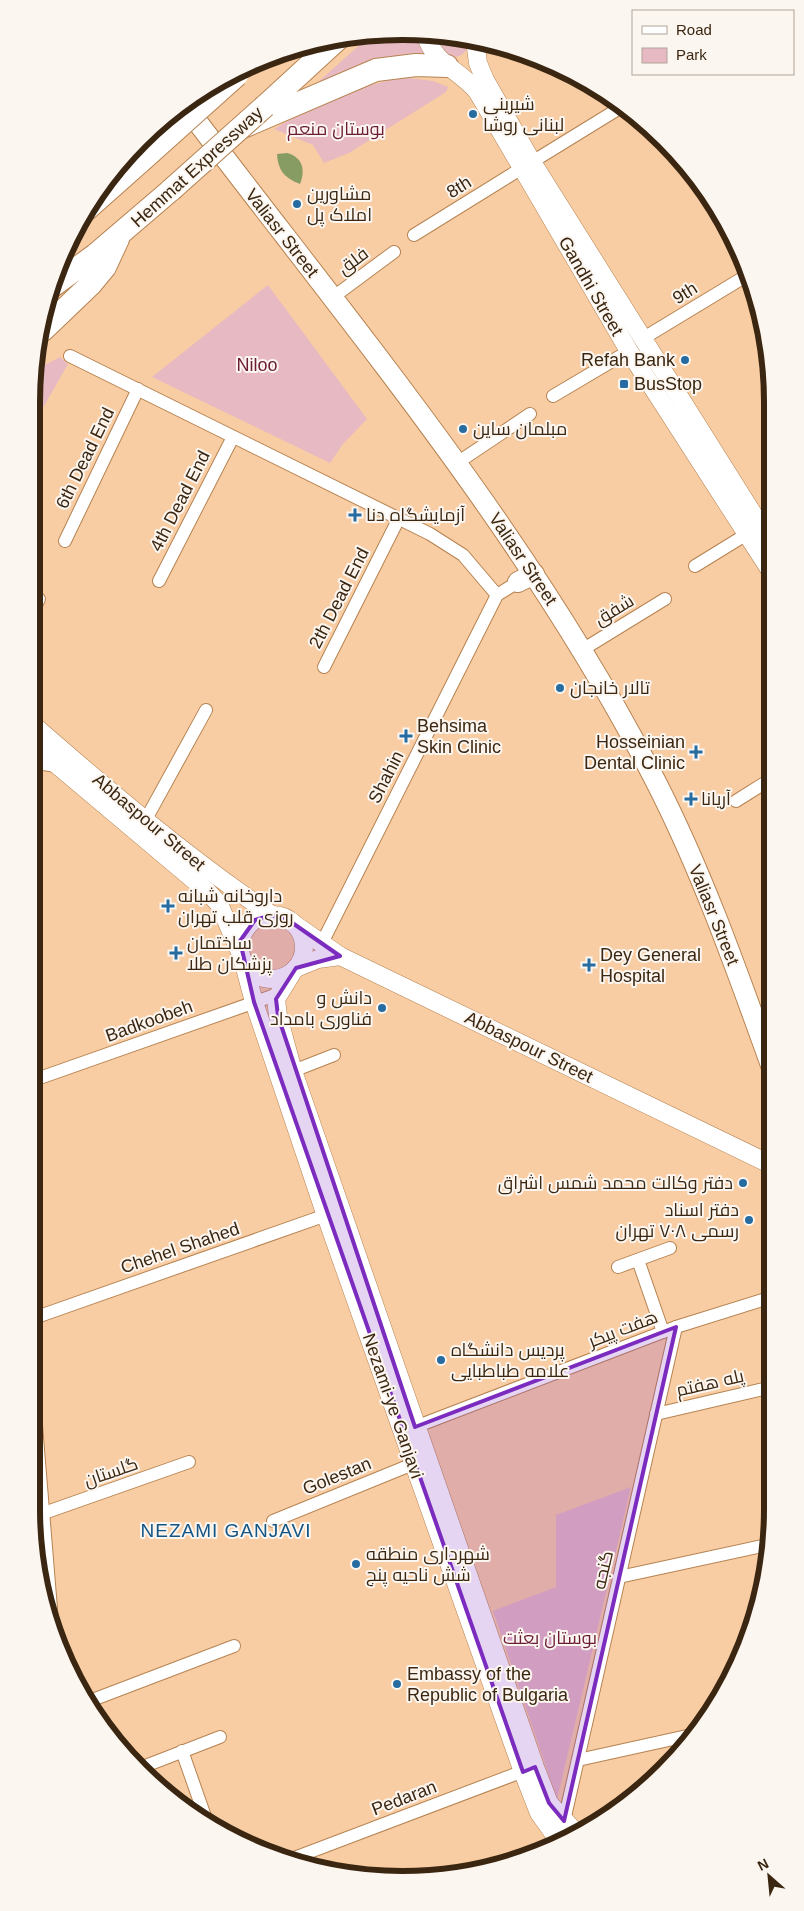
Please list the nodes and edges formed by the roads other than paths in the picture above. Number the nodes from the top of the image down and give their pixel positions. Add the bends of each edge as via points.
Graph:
1 (428, 41) edge
2 (329, 47) edge
3 (473, 47) edge
4 (476, 48) edge
5 (447, 66) junction
6 (226, 86) edge
7 (615, 110) edge
8 (188, 111) edge
9 (240, 128) junction
10 (527, 165) junction
11 (110, 188) edge
12 (121, 234) junction
13 (414, 235) dead end
14 (394, 252) dead end
15 (742, 278) edge
16 (62, 279) edge
17 (332, 298) junction
18 (48, 325) edge
19 (635, 345) junction
20 (70, 356) dead end
21 (138, 389) junction
22 (553, 396) dead end
23 (530, 414) dead end
24 (233, 437) junction
25 (457, 463) junction
26 (399, 518) junction
27 (759, 526) edge
28 (65, 541) dead end
29 (764, 546) edge
30 (695, 566) dead end
31 (526, 578) junction
32 (159, 581) dead end
33 (497, 595) junction
34 (665, 600) dead end
35 (582, 650) junction
36 (324, 668) dead end
37 (206, 710) dead end
38 (40, 731) edge
39 (40, 751) edge
40 (40, 764) edge
41 (57, 767) junction
42 (40, 769) edge
43 (764, 783) edge
44 (736, 801) dead end
45 (145, 822) junction
46 (272, 915) junction
47 (291, 922) junction
48 (322, 943) junction
49 (340, 956) junction
50 (242, 957) junction
51 (294, 971) junction
52 (278, 994) junction
53 (254, 1002) junction
54 (763, 1018) edge
55 (334, 1055) dead end
56 (293, 1071) junction
57 (40, 1078) edge
58 (764, 1161) edge
59 (334, 1213) junction
60 (670, 1248) dead end
61 (638, 1260) junction
62 (618, 1266) dead end
63 (764, 1300) edge
64 (40, 1316) edge
65 (676, 1327) junction
66 (663, 1332) junction
67 (764, 1389) edge
68 (656, 1414) junction
69 (409, 1430) junction
70 (421, 1461) junction
71 (189, 1462) dead end
72 (40, 1467) edge
73 (44, 1513) junction
74 (273, 1521) dead end
75 (762, 1546) edge
76 (43, 1553) edge
77 (619, 1577) junction
78 (234, 1646) dead end
79 (94, 1699) edge
80 (220, 1737) dead end
81 (683, 1737) edge
82 (182, 1752) junction
83 (578, 1760) junction
84 (147, 1766) edge
85 (529, 1770) junction
86 (203, 1811) edge
87 (559, 1832) edge
88 (299, 1856) edge

1 - 5 main road, Gandhi Street via 436,58
2 - 9 highway, Hemmat Expressway, bridge
3 - 5 main road via 470,58 464,63
4 - 10 main road, Gandhi Street via 485,80
5 - 9 highway via 416,65 376,70
5 - 10 main road, Gandhi Street via 477,91
6 - 11 highway, bridge
7 - 10 street, 8th
8 - 17 main road, Valiasr Street
9 - 12 highway, Hemmat Expressway, bridge
10 - 13 street, 8th
10 - 19 main road, Gandhi Street
12 - 16 highway, Hemmat Expressway
12 - 18 highway via 105,267 92,284
14 - 17 street, فلق
15 - 19 street, 9th
17 - 25 main road, Valiasr Street
19 - 22 street, 9th
19 - 27 main road, Gandhi Street
20 - 21 street
21 - 24 street
21 - 28 street, 6th Dead End
23 - 25 street
24 - 26 street
24 - 32 street, 4th Dead End
25 - 31 main road, Valiasr Street
26 - 33 street via 463,555
26 - 36 street, 2th Dead End
27 - 29 main road, Gandhi Street
27 - 30 street
31 - 33 street
31 - 35 main road, Valiasr Street
33 - 48 street, Shahin
34 - 35 street, شفق
35 - 54 main road, Valiasr Street via 633,738 680,832
37 - 45 street
38 - 45 main road, Abbaspour Street
39 - 41 main road, Abbaspour Street
40 - 41 street
41 - 42 street
41 - 50 main road, Abbaspour Street via 207,890 219,904
43 - 44 street
45 - 46 main road, Abbaspour Street via 216,878
46 - 47 main road
46 - 50 main road via 263,916 248,926 243,933
47 - 48 main road, Abbaspour Street
47 - 51 main road via 298,929 303,944 302,960
48 - 49 main road, Abbaspour Street
49 - 51 main road via 318,959
49 - 58 main road, Abbaspour Street
50 - 51 main road via 250,971 266,979 275,980
50 - 53 main road, Nezami-ye Ganjavi
51 - 52 main road
52 - 53 street, Badkoobeh
52 - 56 main road, Nezami-ye Ganjavi via 278,1016
53 - 57 street, Badkoobeh
53 - 59 main road, Nezami-ye Ganjavi
55 - 56 street
56 - 59 main road, Nezami-ye Ganjavi
59 - 64 street, Chehel Shahed
59 - 69 main road, Nezami-ye Ganjavi
60 - 61 street
61 - 62 street
61 - 66 street
63 - 65 street, هفت پیکر
65 - 66 street, هفت پیکر
65 - 68 street, گنجه
66 - 69 street, هفت پیکر
67 - 68 street, پله هفتم
68 - 77 street, گنجه
69 - 70 main road, Nezami-ye Ganjavi
70 - 74 street, Golestan
70 - 85 main road, Nezami-ye Ganjavi
71 - 73 street, گلستان
72 - 73 street
73 - 76 street
75 - 77 street
77 - 83 street, گنجه
78 - 79 street
80 - 82 street
81 - 83 street
82 - 84 street
82 - 86 street
83 - 87 street, گنجه
85 - 87 main road, Nezami-ye Ganjavi via 549,1803
85 - 88 street, Pedaran

